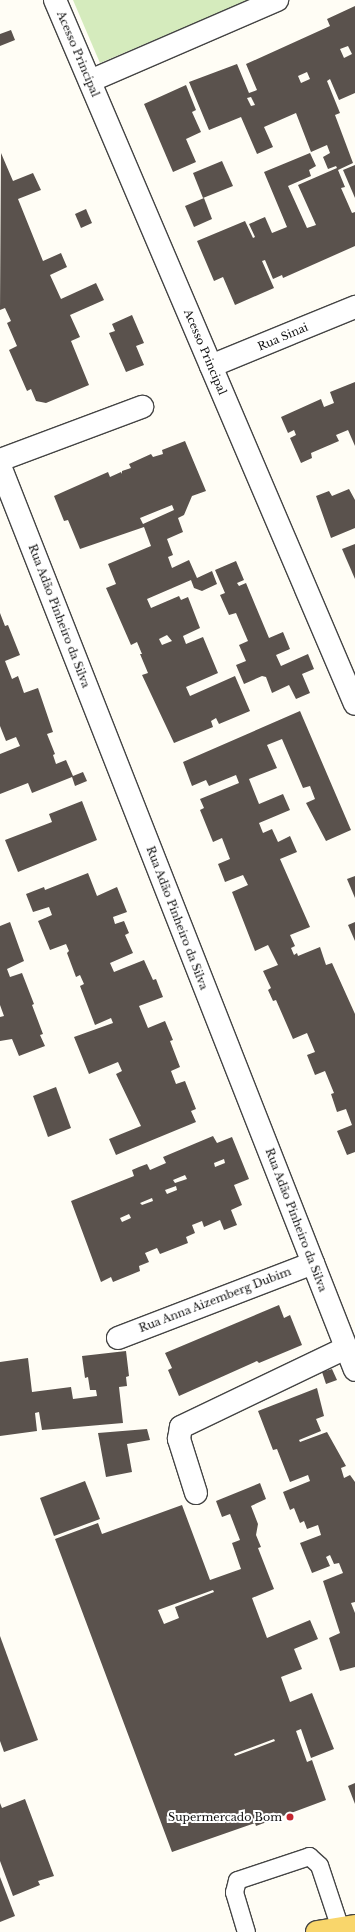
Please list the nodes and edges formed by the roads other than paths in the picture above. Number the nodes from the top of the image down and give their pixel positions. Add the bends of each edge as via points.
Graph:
1 (55, 0) edge
2 (277, 0) edge
3 (90, 81) junction
4 (355, 307) edge
5 (211, 366) junction
6 (142, 406) dead end
7 (0, 460) edge
8 (0, 466) edge
9 (354, 696) edge
10 (313, 1263) junction
11 (118, 1338) dead end
12 (346, 1348) junction
13 (355, 1370) edge
14 (196, 1493) dead end
15 (347, 1927) edge
16 (246, 1932) edge
17 (317, 1932) edge

1 - 3 street, Acesso Principal
2 - 3 street
3 - 5 street, Acesso Principal
4 - 5 street, Rua Sinai
5 - 9 street, Acesso Principal
6 - 7 street
8 - 10 street, Rua Adão Pinheiro da Silva
10 - 11 street, Rua Anna Aizemberg Dubim
10 - 12 street, Rua Adão Pinheiro da Silva
12 - 13 street, Rua Adão Pinheiro da Silva
12 - 14 street via 181,1427 178,1439
15 - 16 lane via 319,1865 309,1856 237,1880 234,1892
15 - 17 main road

